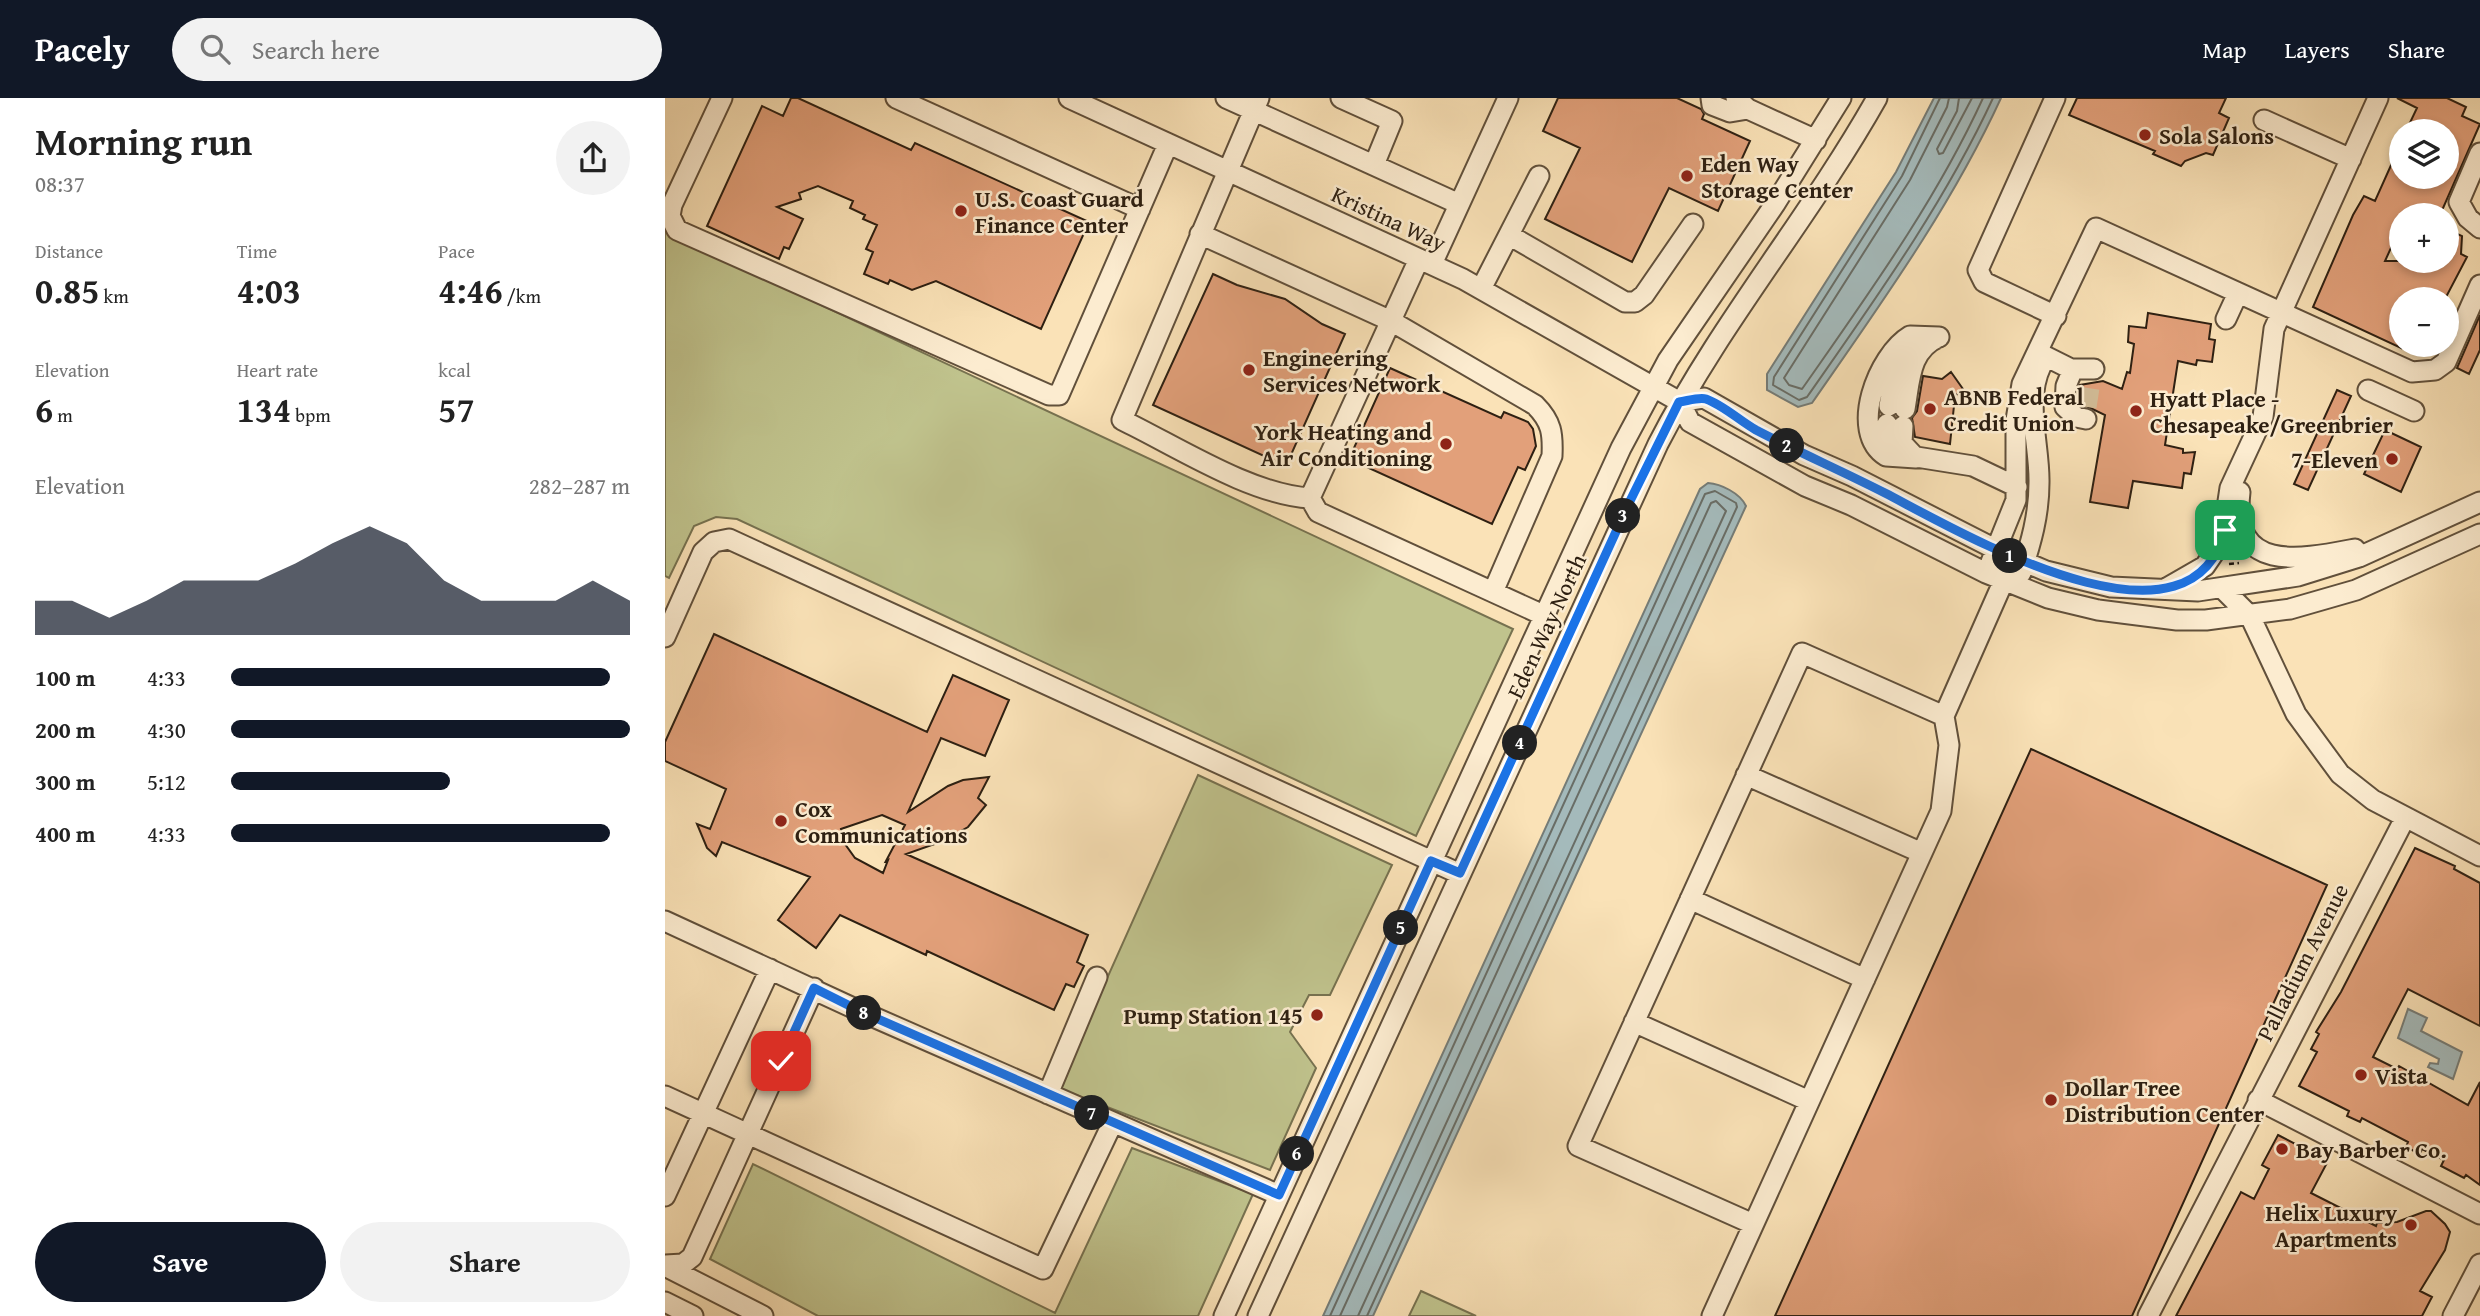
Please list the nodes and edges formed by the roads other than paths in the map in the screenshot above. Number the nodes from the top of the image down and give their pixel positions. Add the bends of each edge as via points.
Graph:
1 (722, 98) edge
2 (895, 98) edge
3 (1069, 98) edge
4 (1226, 98) edge
5 (1341, 98) edge
6 (1508, 98) edge
7 (1711, 98) edge
8 (1841, 98) edge
9 (1877, 98) edge
10 (2055, 98) edge
11 (2378, 98) edge
12 (1256, 104) edge
13 (1742, 104) edge
14 (2264, 120) dead end
15 (1816, 140) junction
16 (1168, 144) junction
17 (2480, 153) edge
18 (2351, 159) junction
19 (1374, 165) junction
20 (1226, 170) junction
21 (1539, 176) dead end
22 (1459, 204) junction
23 (1140, 209) junction
24 (1693, 224) dead end
25 (2480, 228) edge
26 (1200, 234) junction
27 (1509, 235) junction
28 (1425, 261) junction
29 (2480, 285) edge
30 (1481, 289) junction
31 (2238, 293) junction
32 (2280, 313) junction
33 (2226, 319) dead end
34 (1391, 321) junction
35 (2053, 322) junction
36 (2037, 361) junction
37 (2073, 369) junction
38 (2094, 369) dead end
39 (1653, 387) junction
40 (2368, 390) dead end
41 (1679, 402) junction
42 (2414, 411) dead end
43 (2086, 419) dead end
44 (1907, 456) junction
45 (2240, 472) junction
46 (2017, 487) junction
47 (1310, 498) junction
48 (2480, 502) edge
49 (2480, 534) edge
50 (2387, 544) junction
51 (1997, 550) junction
52 (2025, 563) junction
53 (2002, 580) junction
54 (2223, 589) junction
55 (2161, 590) junction
56 (1493, 592) junction
57 (670, 612) edge
58 (1543, 615) junction
59 (2251, 616) junction
60 (665, 638) edge
61 (1944, 716) junction
62 (1746, 775) junction
63 (2405, 818) junction
64 (1922, 853) junction
65 (2480, 856) edge
66 (1431, 861) junction
67 (1460, 873) junction
68 (1690, 899) junction
69 (665, 921) edge
70 (770, 969) junction
71 (1097, 977) dead end
72 (1865, 979) junction
73 (814, 988) junction
74 (1634, 1022) junction
75 (1048, 1094) junction
76 (665, 1096) edge
77 (2258, 1100) junction
78 (1809, 1101) junction
79 (703, 1114) junction
80 (1113, 1122) junction
81 (748, 1134) junction
82 (1279, 1195) junction
83 (665, 1196) edge
84 (2480, 1214) edge
85 (1753, 1224) junction
86 (2480, 1264) edge
87 (665, 1266) edge
88 (665, 1302) edge
89 (693, 1316) edge
90 (762, 1316) edge
91 (1224, 1316) edge
92 (1260, 1316) edge
93 (1712, 1316) edge
94 (2148, 1316) edge
95 (2453, 1316) edge

1 - 23 street via 672,205 670,216 677,230 1049,395 1059,395
2 - 23 street
3 - 16 street, Kristina Way
4 - 12 street
5 - 19 street via 1392,121
6 - 22 street
7 - 13 street via 1712,105 1730,112
8 - 15 street, Eden Way North
9 - 41 street, Eden Way North via 1819,194
10 - 35 street via 1978,271 1985,282
11 - 18 street
12 - 19 street
12 - 20 street
13 - 15 street
14 - 18 street
15 - 39 street, Eden Way North
16 - 20 street, Kristina Way
16 - 23 street
17 - 25 street via 2459,202 2467,218
18 - 32 street
19 - 22 street
20 - 26 street
20 - 28 street, Kristina Way
21 - 27 street
22 - 28 street
24 - 27 street via 1635,302 1625,302
26 - 34 street
26 - 47 street via 1122,420 1258,487 1284,497
27 - 30 street
28 - 30 street, Kristina Way
28 - 34 street
29 - 32 street via 2446,362 2427,373 2403,369
30 - 39 street, Kristina Way
31 - 32 street
31 - 33 street
31 - 35 street via 2096,228
32 - 45 street via 2270,341 2263,417
34 - 47 street
34 - 56 street via 1535,405 1548,418 1552,456
35 - 36 street
36 - 37 street
36 - 46 street via 2018,402
36 - 52 street via 2039,499
37 - 38 street
37 - 43 street via 2065,407
39 - 41 street, Kristina Way
39 - 58 street, Eden Way North
40 - 42 street
41 - 51 street via 1704,398 1804,455
41 - 53 street via 1690,422 1805,485
41 - 67 street, Eden Way North
44 - 44 street via 1882,454 1873,444 1868,424 1878,371 1905,338 1929,336 1892,416
44 - 46 street via 1973,466
45 - 50 street via 2242,527 2263,551 2296,559
45 - 55 street via 2230,488 2222,541 2212,558 2196,573
46 - 51 street
47 - 56 street via 1318,512
48 - 50 street
49 - 59 street via 2356,590
50 - 54 street via 2327,569
51 - 52 street
51 - 53 street
52 - 53 street
52 - 55 street via 2111,587
53 - 59 street via 2074,605 2130,615 2177,620
53 - 61 street
54 - 55 street
54 - 59 street
56 - 58 street
57 - 60 street
57 - 66 street via 703,552 714,542 729,539
58 - 66 street, Eden Way North
59 - 63 street via 2284,692 2325,754 2360,792
61 - 62 street via 1802,653
61 - 64 street via 1949,745 1941,811
62 - 64 street
62 - 68 street
63 - 65 street
63 - 77 street, Palladium Avenue
64 - 72 street
66 - 67 street
66 - 82 street, Eden Way North
67 - 92 street, Eden Way North
68 - 72 street
68 - 74 street
69 - 70 street
70 - 73 street
70 - 79 street
71 - 75 street
72 - 78 street
73 - 75 street
73 - 81 street
74 - 78 street
74 - 85 street via 1578,1146
75 - 80 street
76 - 79 street
77 - 84 street
77 - 94 street, Palladium Avenue
78 - 85 street
79 - 81 street
79 - 83 street
80 - 81 street via 1043,1269
80 - 82 street
81 - 87 street via 692,1257 683,1264
82 - 91 street, Eden Way North
85 - 93 street
86 - 95 street
87 - 90 street
88 - 89 street

